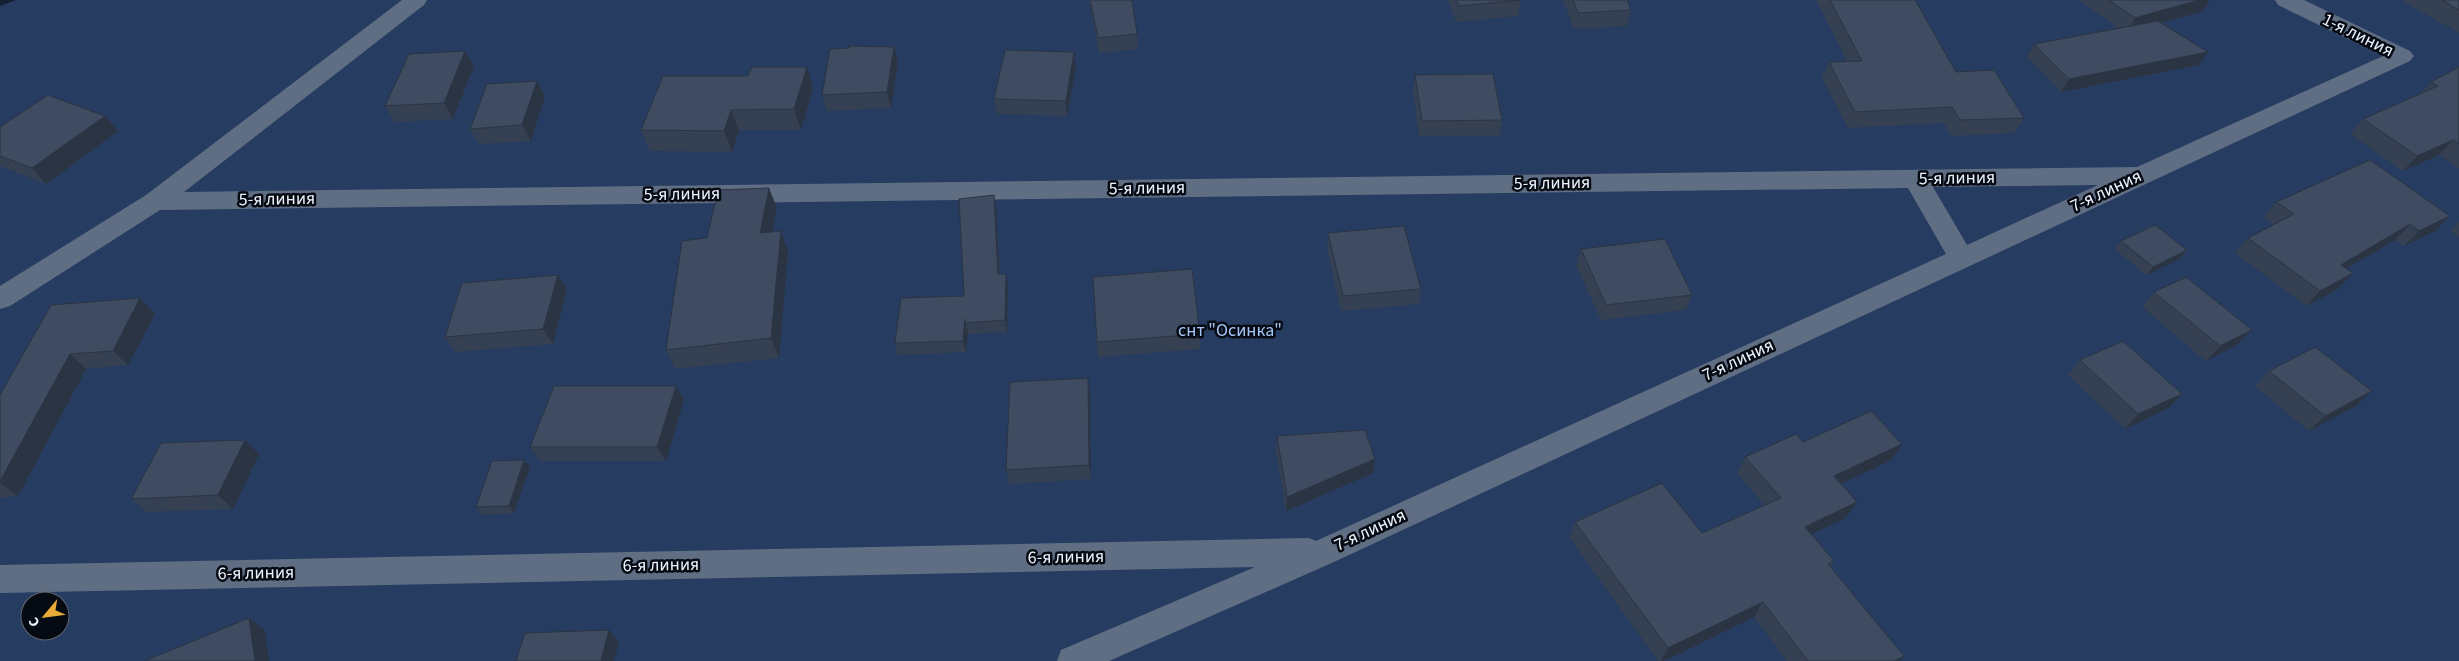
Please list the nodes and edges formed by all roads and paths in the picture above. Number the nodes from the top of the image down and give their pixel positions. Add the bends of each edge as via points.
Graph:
1 (416, 0) edge
2 (2286, 0) edge
3 (2402, 56) joint
4 (2139, 176) junction
5 (1915, 179) junction
6 (154, 201) junction
7 (1961, 258) junction
8 (0, 299) edge
9 (1322, 552) junction
10 (0, 579) edge
11 (1073, 661) edge

1 - 6 street
2 - 3 street, 1-я линия
3 - 4 street, 7-я линия
4 - 5 street, 5-я линия
4 - 7 street, 7-я линия
5 - 6 street, 5-я линия
5 - 7 street
6 - 8 street
7 - 9 street, 7-я линия
9 - 10 street, 6-я линия
9 - 11 street, 7-я линия

